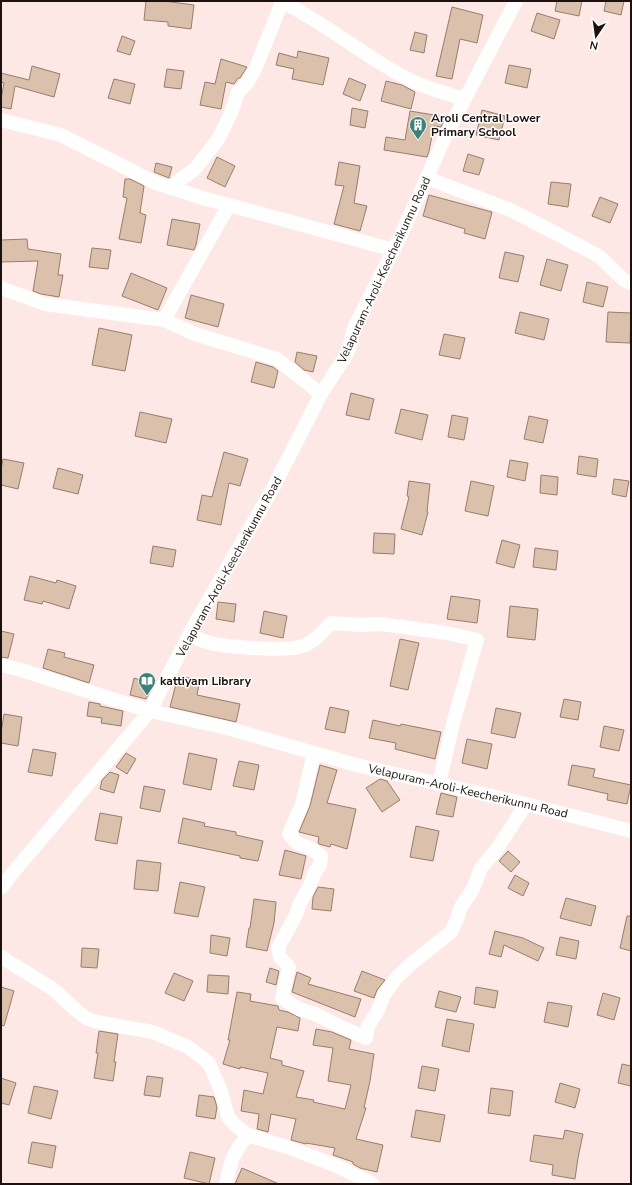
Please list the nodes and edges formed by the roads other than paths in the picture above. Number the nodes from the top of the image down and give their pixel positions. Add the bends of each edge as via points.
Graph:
1 (282, 1) edge
2 (516, 1) edge
3 (464, 99) junction
4 (1, 120) edge
5 (427, 178) junction
6 (171, 188) junction
7 (228, 205) junction
8 (394, 250) junction
9 (631, 283) edge
10 (1, 288) edge
11 (164, 320) junction
12 (321, 394) junction
13 (189, 635) junction
14 (1, 665) edge
15 (150, 712) junction
16 (314, 752) junction
17 (439, 784) junction
18 (526, 804) junction
19 (631, 831) edge
20 (1, 888) edge
21 (1, 957) edge
22 (248, 1135) junction
23 (226, 1184) edge
24 (373, 1184) edge

1 - 3 street via 366,55 414,82
1 - 6 street via 254,72 238,92 219,138 195,169
2 - 3 street, Velapuram-Aroli-Keecherikunnu Road
3 - 5 street, Velapuram-Aroli-Keecherikunnu Road
4 - 6 street via 61,135 156,183
5 - 8 street, Velapuram-Aroli-Keecherikunnu Road
5 - 9 street via 512,211 579,245 599,256 624,280
6 - 7 street
7 - 8 street
7 - 11 street
8 - 12 street, Velapuram-Aroli-Keecherikunnu Road via 354,328 348,352
10 - 11 street via 45,304
11 - 12 street via 195,334 277,359
12 - 13 street, Velapuram-Aroli-Keecherikunnu Road via 273,488
13 - 15 street, Velapuram-Aroli-Keecherikunnu Road
13 - 17 street via 209,643 279,649 302,646 318,637 331,623 381,624 477,640
14 - 15 street
15 - 16 street, Velapuram-Aroli-Keecherikunnu Road via 226,728
15 - 20 street
16 - 17 street, Velapuram-Aroli-Keecherikunnu Road via 360,766
16 - 18 street via 302,804 289,834 297,843 321,856 320,865 278,948 280,957 290,967 282,998 299,1009 366,1038 368,1026 384,995 398,977 451,932 481,868 497,849
17 - 18 street, Velapuram-Aroli-Keecherikunnu Road
18 - 19 street, Velapuram-Aroli-Keecherikunnu Road
21 - 22 street via 53,989 86,1018 154,1032 188,1047 208,1063 221,1091 228,1117
22 - 23 street via 236,1149 229,1165
22 - 24 street via 337,1166

